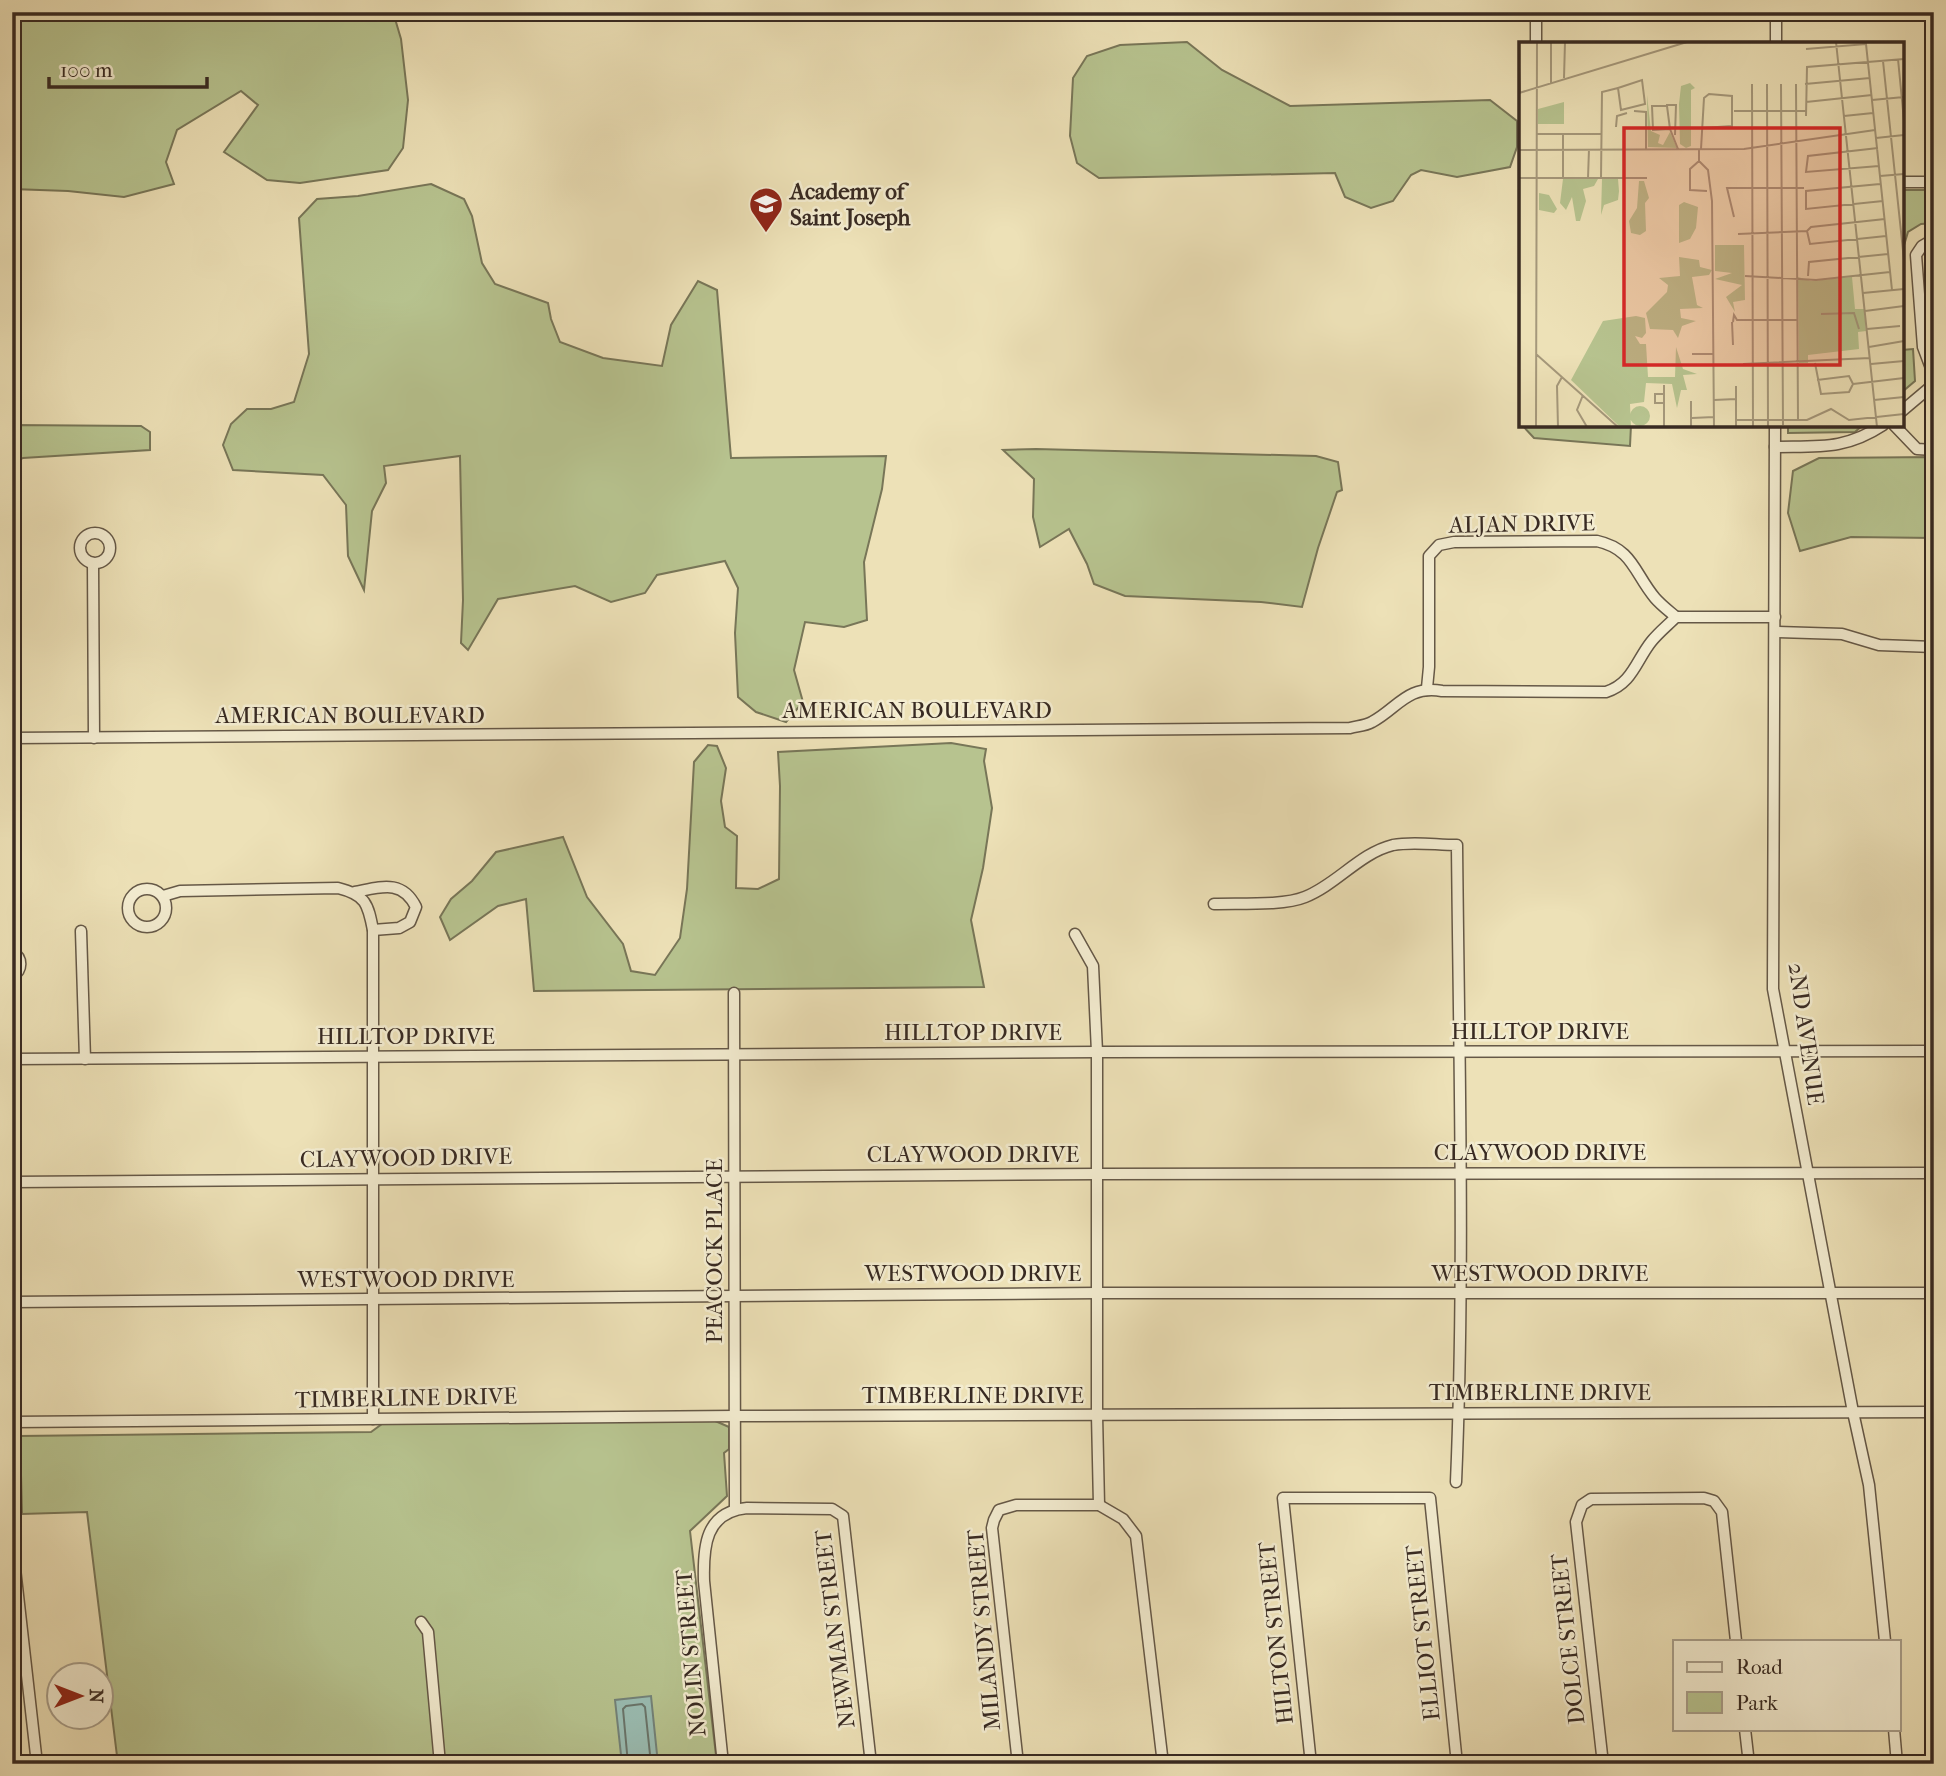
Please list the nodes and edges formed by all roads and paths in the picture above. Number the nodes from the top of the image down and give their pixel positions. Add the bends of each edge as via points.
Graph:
1 (1536, 12) edge
2 (1776, 12) edge
3 (1536, 42) edge
4 (1776, 42) edge
5 (1904, 182) edge
6 (1934, 182) edge
7 (1934, 239) edge
8 (1934, 376) edge
9 (1934, 384) edge
10 (1904, 409) edge
11 (1775, 427) edge
12 (1880, 427) edge
13 (1896, 427) edge
14 (1775, 447) junction
15 (1934, 450) edge
16 (93, 563) dead end
17 (1676, 617) junction
18 (1775, 617) junction
19 (1775, 632) junction
20 (1934, 647) edge
21 (1427, 688) junction
22 (94, 737) junction
23 (12, 738) edge
24 (355, 892) junction
25 (163, 896) dead end
26 (1214, 904) dead end
27 (373, 930) junction
28 (81, 932) dead end
29 (1075, 934) dead end
30 (12, 951) edge
31 (12, 977) edge
32 (734, 993) dead end
33 (1784, 1051) junction
34 (1934, 1051) edge
35 (1097, 1052) junction
36 (1459, 1052) junction
37 (733, 1055) junction
38 (372, 1057) junction
39 (12, 1059) edge
40 (85, 1059) junction
41 (1460, 1173) junction
42 (1807, 1173) junction
43 (1934, 1173) edge
44 (1096, 1174) junction
45 (735, 1177) junction
46 (372, 1179) junction
47 (12, 1182) edge
48 (1097, 1293) junction
49 (1459, 1293) junction
50 (1830, 1293) junction
51 (1934, 1293) edge
52 (736, 1296) junction
53 (374, 1299) junction
54 (12, 1302) edge
55 (1853, 1412) junction
56 (1934, 1412) edge
57 (1459, 1414) junction
58 (1097, 1415) junction
59 (736, 1416) junction
60 (373, 1419) junction
61 (12, 1422) edge
62 (1456, 1482) dead end
63 (12, 1485) edge
64 (1283, 1497) joint
65 (1099, 1505) junction
66 (736, 1509) junction
67 (14, 1569) edge
68 (421, 1622) dead end
69 (1736, 1640) edge
70 (1885, 1640) edge
71 (1745, 1730) edge
72 (1894, 1730) edge
73 (37, 1764) edge
74 (440, 1764) edge
75 (723, 1764) edge
76 (871, 1764) edge
77 (1018, 1764) edge
78 (1163, 1764) edge
79 (1311, 1764) edge
80 (1457, 1764) edge
81 (1602, 1764) edge
82 (1749, 1764) edge
83 (1897, 1764) edge

1 - 3 street
2 - 4 street
5 - 6 street
7 - 8 street via 1916,255 1923,347
9 - 10 street
11 - 14 street, 2ND AVENUE
12 - 14 street via 1838,446
13 - 15 street via 1917,449
14 - 18 street, 2ND AVENUE
16 - 22 street
17 - 18 street
17 - 21 street via 1651,642 1629,678 1606,692
17 - 21 street, ALJAN DRIVE via 1613,545 1597,541 1439,545 1429,556
18 - 19 street, 2ND AVENUE
19 - 20 street via 1842,634 1880,645
19 - 33 street, 2ND AVENUE via 1773,989
21 - 22 street, AMERICAN BOULEVARD via 1368,724 1350,728
22 - 23 street, AMERICAN BOULEVARD
24 - 25 street via 338,888 180,891
24 - 27 street via 368,905
24 - 27 street via 401,889 416,907 410,922 399,928
26 - 36 street via 1302,899 1392,846 1457,845
27 - 38 street
28 - 40 street
29 - 35 street via 1093,966
30 - 31 street via 20,962
32 - 37 street, PEACOCK PLACE
33 - 34 street, HILLTOP DRIVE
33 - 36 street, HILLTOP DRIVE
33 - 42 street, 2ND AVENUE
35 - 36 street, HILLTOP DRIVE
35 - 37 street, HILLTOP DRIVE
35 - 44 street
36 - 41 street
37 - 38 street, HILLTOP DRIVE
37 - 45 street, PEACOCK PLACE
38 - 40 street, HILLTOP DRIVE
38 - 46 street
39 - 40 street, HILLTOP DRIVE
41 - 42 street, CLAYWOOD DRIVE
41 - 44 street, CLAYWOOD DRIVE
41 - 49 street
42 - 43 street, CLAYWOOD DRIVE
42 - 50 street, 2ND AVENUE
44 - 45 street, CLAYWOOD DRIVE
44 - 48 street
45 - 46 street, CLAYWOOD DRIVE
45 - 52 street, PEACOCK PLACE
46 - 47 street, CLAYWOOD DRIVE
46 - 53 street
48 - 49 street, WESTWOOD DRIVE
48 - 52 street, WESTWOOD DRIVE
48 - 58 street
49 - 50 street, WESTWOOD DRIVE
49 - 57 street
50 - 51 street, WESTWOOD DRIVE
50 - 55 street, 2ND AVENUE
52 - 53 street, WESTWOOD DRIVE
52 - 59 street, PEACOCK PLACE
53 - 54 street, WESTWOOD DRIVE
53 - 60 street
55 - 56 street, TIMBERLINE DRIVE
55 - 57 street, TIMBERLINE DRIVE
55 - 70 street, 2ND AVENUE via 1869,1485
57 - 58 street, TIMBERLINE DRIVE
57 - 62 street
58 - 59 street, TIMBERLINE DRIVE
58 - 65 street
59 - 60 street, TIMBERLINE DRIVE
59 - 66 street, PEACOCK PLACE
60 - 61 street, TIMBERLINE DRIVE
63 - 67 street
64 - 79 street, HILTON STREET
64 - 80 street, ELLIOT STREET via 1430,1498
65 - 77 street, MILANDY STREET via 1012,1505 999,1510 993,1524
65 - 78 street via 1123,1519 1136,1536
66 - 75 street, NOLIN STREET via 713,1526 703,1555
66 - 76 street, NEWMAN STREET via 832,1509 843,1516
67 - 73 street
68 - 74 street via 428,1632
69 - 81 street, DOLCE STREET via 1722,1512 1717,1503 1704,1498 1591,1499 1576,1522
71 - 82 street
72 - 83 street

